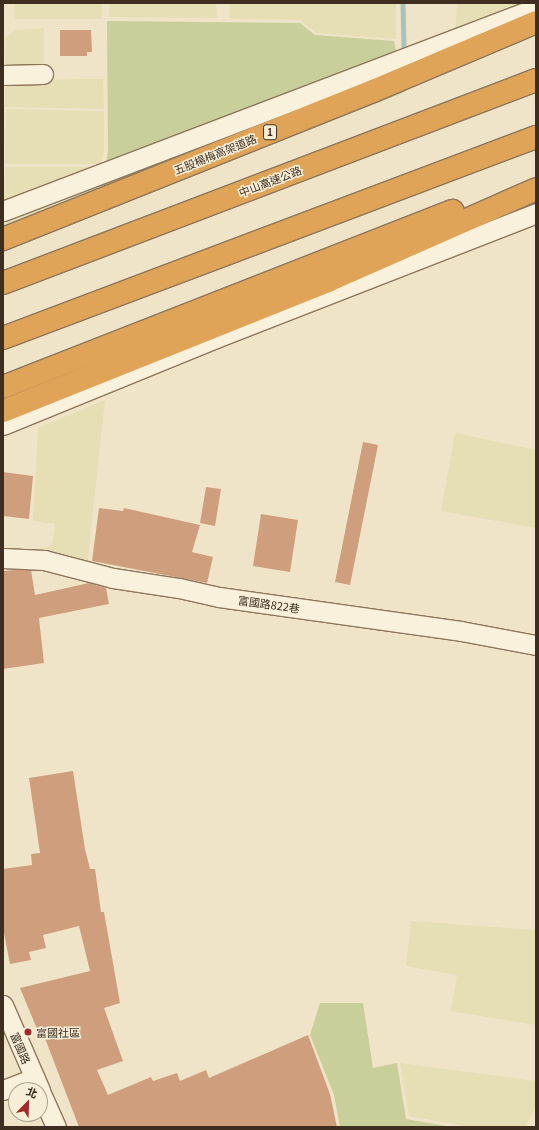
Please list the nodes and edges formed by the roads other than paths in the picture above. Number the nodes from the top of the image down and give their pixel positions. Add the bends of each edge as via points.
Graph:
1 (536, 8) edge
2 (536, 22) edge
3 (43, 74) dead end
4 (3, 75) edge
5 (536, 80) edge
6 (536, 137) edge
7 (536, 181) edge
8 (536, 189) edge
9 (3, 211) edge
10 (536, 213) edge
11 (3, 239) edge
12 (3, 283) edge
13 (3, 338) edge
14 (3, 387) edge
15 (3, 411) edge
16 (3, 425) edge
17 (3, 558) edge
18 (536, 645) edge
19 (3, 1005) edge
20 (36, 1082) edge
21 (48, 1109) edge
22 (56, 1127) edge

1 - 9 street
2 - 11 highway, 五股楊梅高架道路 / 1 via 373,91
3 - 4 street
5 - 12 highway, 中山高速公路
6 - 13 highway
7 - 14 highway via 473,203
8 - 15 highway via 330,280
10 - 16 street via 216,338
17 - 18 street, 富國路822巷 via 44,560 113,578 219,597 461,631
19 - 20 street, 富國路
21 - 22 street, 富國路

